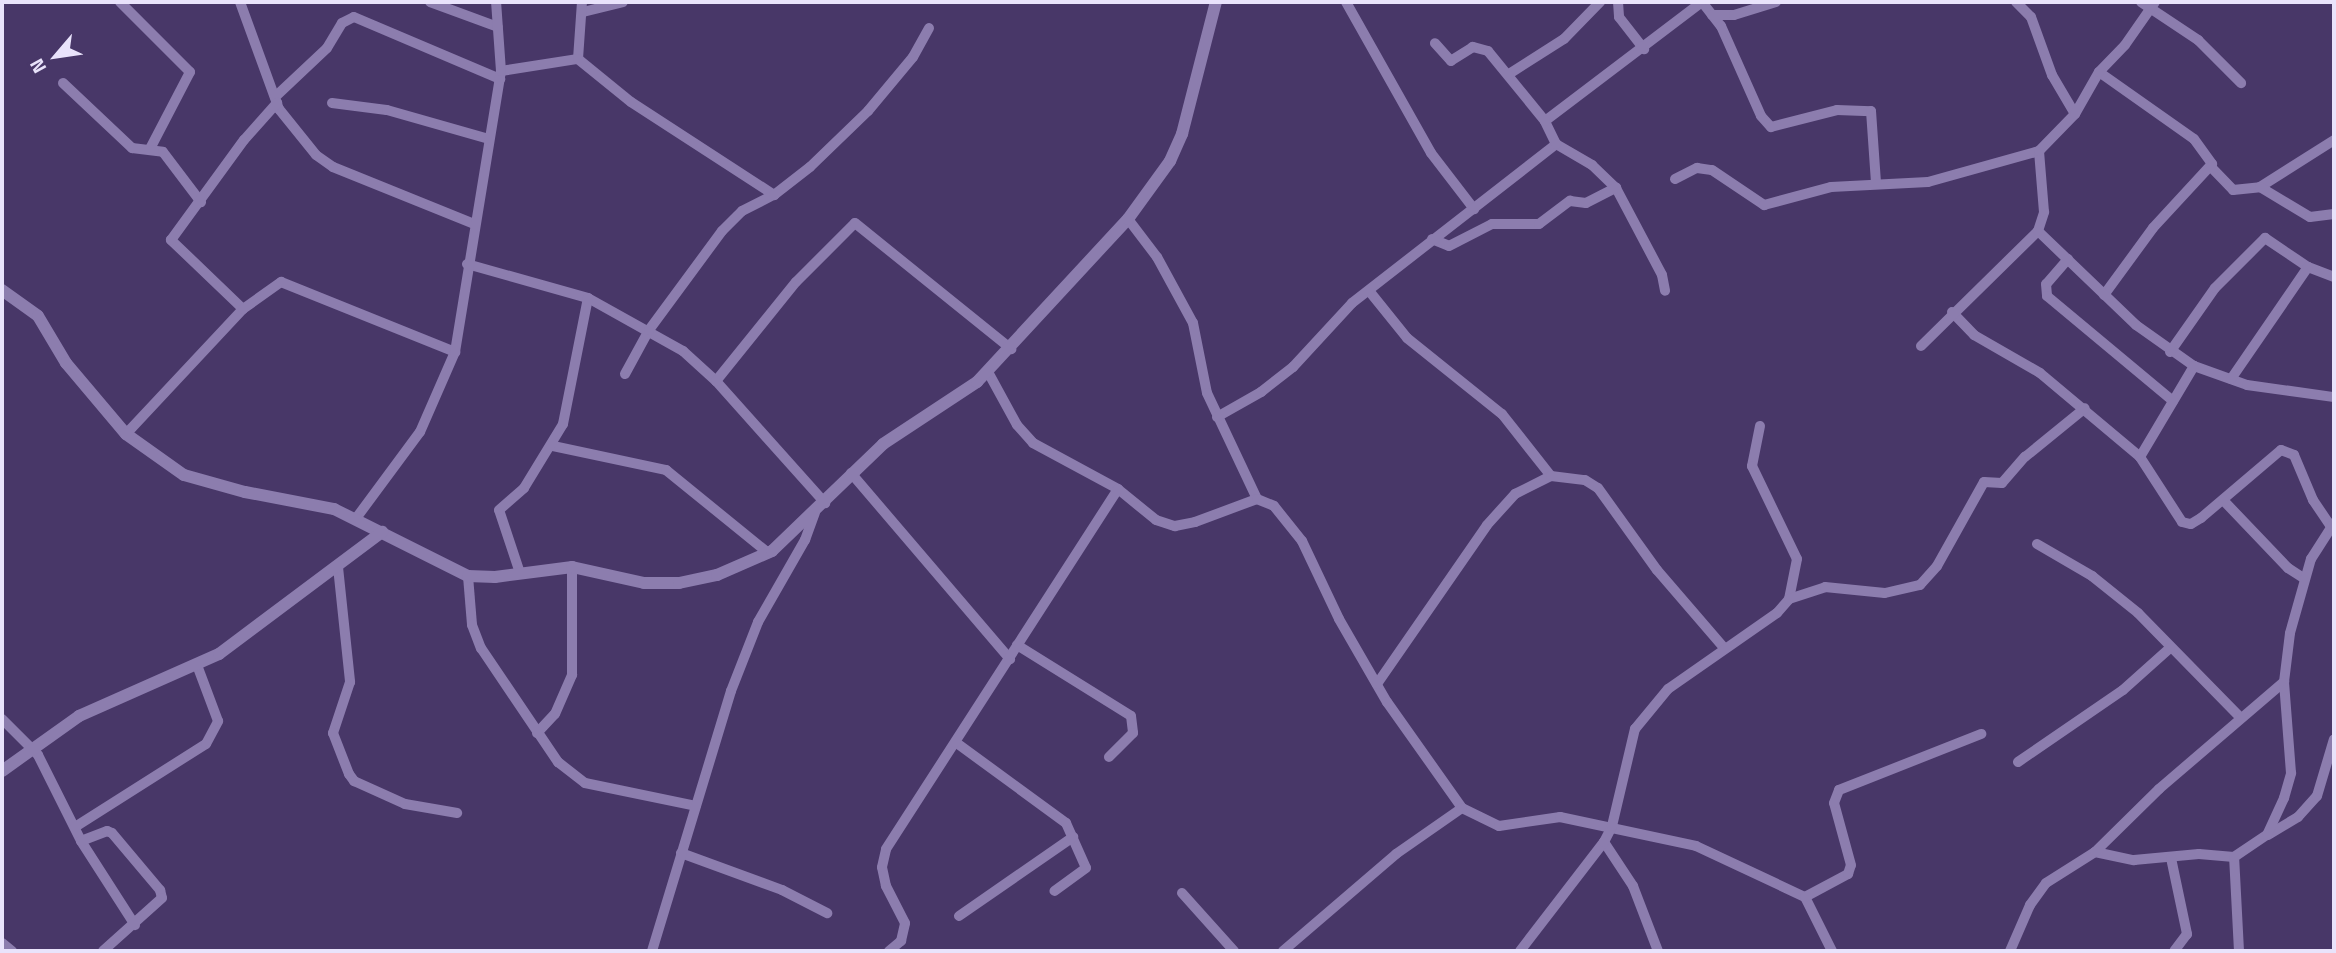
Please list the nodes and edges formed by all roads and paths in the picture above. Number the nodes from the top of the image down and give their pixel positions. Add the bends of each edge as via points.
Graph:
1 (120, 2) edge
2 (240, 2) edge
3 (430, 2) edge
4 (496, 2) edge
5 (623, 2) edge
6 (1216, 2) edge
7 (1346, 2) edge
8 (1600, 2) edge
9 (1618, 2) edge
10 (1702, 2) edge
11 (1776, 2) edge
12 (2016, 2) edge
13 (2141, 2) edge
14 (2153, 5) edge
15 (583, 7) edge
16 (1712, 15) junction
17 (498, 27) junction
18 (929, 28) dead end
19 (1435, 43) dead end
20 (1644, 49) junction
21 (578, 59) junction
22 (2099, 72) junction
23 (1509, 74) junction
24 (500, 75) junction
25 (63, 83) dead end
26 (2241, 83) dead end
27 (276, 100) junction
28 (332, 103) dead end
29 (2075, 114) junction
30 (1545, 121) junction
31 (489, 139) junction
32 (2334, 140) edge
33 (1556, 144) junction
34 (150, 149) junction
35 (2039, 151) junction
36 (2211, 167) junction
37 (1675, 179) dead end
38 (1876, 183) junction
39 (2260, 187) junction
40 (1616, 188) junction
41 (774, 195) junction
42 (201, 202) junction
43 (1474, 209) junction
44 (2334, 215) edge
45 (1128, 219) junction
46 (474, 224) junction
47 (2038, 231) junction
48 (1432, 239) junction
49 (2068, 259) junction
50 (467, 264) junction
51 (2308, 267) junction
52 (2334, 276) edge
53 (2, 290) edge
54 (1665, 291) dead end
55 (1370, 292) junction
56 (2104, 295) junction
57 (588, 298) junction
58 (243, 309) junction
59 (1952, 312) junction
60 (649, 330) junction
61 (1921, 346) dead end
62 (1011, 349) junction
63 (456, 352) junction
64 (2170, 352) junction
65 (2194, 366) junction
66 (988, 372) junction
67 (625, 374) dead end
68 (2231, 379) junction
69 (716, 381) junction
70 (2334, 397) edge
71 (2173, 401) junction
72 (2085, 408) junction
73 (1217, 417) junction
74 (1760, 426) dead end
75 (126, 434) junction
76 (553, 446) junction
77 (2140, 457) junction
78 (851, 473) junction
79 (1551, 476) junction
80 (1118, 489) junction
81 (1257, 499) junction
82 (2222, 500) junction
83 (820, 508) junction
84 (357, 517) junction
85 (2333, 525) edge
86 (382, 532) junction
87 (2036, 544) dead end
88 (768, 553) junction
89 (338, 567) junction
90 (572, 567) junction
91 (520, 572) junction
92 (468, 576) junction
93 (2305, 579) junction
94 (1789, 599) junction
95 (1017, 645) junction
96 (1724, 648) junction
97 (2171, 648) junction
98 (1010, 659) junction
99 (197, 666) junction
100 (2284, 682) junction
101 (1377, 684) junction
102 (2240, 717) junction
103 (2, 719) edge
104 (537, 733) junction
105 (1981, 734) dead end
106 (2334, 739) edge
107 (958, 744) junction
108 (31, 746) junction
109 (1109, 757) dead end
110 (2018, 762) dead end
111 (2, 771) edge
112 (696, 806) junction
113 (1462, 808) junction
114 (457, 813) dead end
115 (1612, 826) junction
116 (75, 827) junction
117 (2267, 835) junction
118 (1073, 837) junction
119 (81, 841) junction
120 (1604, 842) junction
121 (2095, 852) junction
122 (681, 853) junction
123 (2234, 857) junction
124 (2171, 858) junction
125 (1054, 891) dead end
126 (1182, 893) dead end
127 (1805, 897) junction
128 (827, 913) dead end
129 (959, 916) dead end
130 (135, 925) junction
131 (2, 943) edge
132 (12, 951) edge
133 (103, 951) edge
134 (652, 951) edge
135 (889, 951) edge
136 (1234, 951) edge
137 (1283, 951) edge
138 (1520, 951) edge
139 (1658, 951) edge
140 (1832, 951) edge
141 (2010, 951) edge
142 (2174, 951) edge
143 (2239, 951) edge

1 - 34 street via 190,72
2 - 27 street
3 - 17 street
4 - 17 street
5 - 15 street
6 - 45 street via 1182,134 1170,161
7 - 43 street via 1432,153
8 - 23 street via 1564,40
9 - 20 street via 1619,16
10 - 16 street
10 - 20 street
11 - 16 street via 1734,15
12 - 29 street via 2031,17 2052,75
13 - 14 street
14 - 22 street
14 - 26 street via 2198,40
15 - 21 street
16 - 38 street via 1742,65 1761,116 1771,127 1836,110 1871,111
17 - 24 street
18 - 41 street via 913,57 868,111
19 - 23 street via 1451,61 1481,46
20 - 30 street
21 - 24 street
21 - 41 street via 631,102
22 - 29 street
22 - 36 street via 2194,139
23 - 30 street
24 - 27 street via 354,17 342,23 327,48
24 - 31 street
25 - 34 street via 132,148
27 - 42 street
27 - 46 street via 316,155 333,167
28 - 31 street via 387,110
29 - 35 street
30 - 33 street
31 - 46 street
32 - 39 street
33 - 40 street via 1592,166
33 - 43 street
34 - 42 street via 163,152
35 - 38 street via 1928,182
35 - 47 street via 2044,212
36 - 39 street via 2233,190
36 - 56 street via 2153,228
37 - 38 street via 1697,168 1712,170 1764,205 1831,187
39 - 44 street via 2310,217
40 - 48 street via 1586,203 1570,201 1539,223 1492,224 1449,246
40 - 54 street
41 - 60 street via 750,206 722,231
42 - 58 street via 171,240 173,247
43 - 48 street
45 - 62 street
45 - 73 street via 1157,257 1194,323
46 - 50 street
47 - 49 street
47 - 59 street
48 - 55 street
49 - 56 street
49 - 71 street via 2046,284 2047,296
50 - 57 street
50 - 63 street
51 - 52 street
51 - 64 street via 2268,239 2258,241 2215,288
51 - 68 street
53 - 75 street via 38,316 66,363
55 - 73 street via 1352,303 1293,367
55 - 79 street via 1407,338 1502,414
56 - 64 street
57 - 60 street
57 - 76 street via 563,424
58 - 63 street via 281,282
58 - 75 street
59 - 61 street
59 - 72 street via 1974,335 2040,373
60 - 67 street
60 - 69 street via 683,351
62 - 66 street
62 - 69 street via 855,223 796,282
63 - 84 street via 420,432
64 - 65 street
65 - 68 street
65 - 71 street
66 - 78 street via 901,431
66 - 80 street via 1017,425 1034,443
68 - 70 street
69 - 83 street
71 - 77 street
72 - 77 street
72 - 94 street via 2025,457 2002,484 1984,482 1937,566 1920,585 1885,593 1825,587
73 - 81 street
74 - 94 street via 1752,466 1797,559
75 - 84 street via 184,475
76 - 88 street via 666,470
76 - 91 street via 524,488 499,510
77 - 82 street via 2177,518 2186,524
78 - 83 street
78 - 98 street
79 - 96 street via 1585,480 1598,488 1641,550
79 - 101 street via 1516,494 1487,525
80 - 81 street via 1156,520 1175,526
80 - 95 street
81 - 101 street via 1273,506 1296,533
82 - 85 street via 2274,454 2288,451
82 - 93 street via 2288,568
83 - 88 street
83 - 112 street via 758,622
84 - 86 street
85 - 93 street
86 - 89 street
86 - 92 street
87 - 97 street via 2092,576 2138,613
88 - 90 street via 727,572 679,583 644,583
89 - 99 street via 242,639
89 - 114 street via 350,682 333,733 349,774 354,781 405,804
90 - 91 street
90 - 104 street via 572,675 555,714
91 - 92 street
92 - 104 street via 476,637
93 - 100 street
94 - 96 street via 1777,614
95 - 98 street
95 - 109 street via 1131,716 1133,733
96 - 115 street via 1668,689 1635,729
97 - 102 street
97 - 110 street via 2123,690
98 - 107 street
99 - 108 street via 138,686
99 - 116 street via 218,721 206,744
100 - 102 street
100 - 117 street via 2291,773
101 - 113 street
102 - 121 street
103 - 108 street
104 - 112 street via 558,762 585,783
105 - 127 street via 1839,790 1834,803 1851,864 1848,874
106 - 117 street via 2317,796 2298,817
107 - 118 street via 1062,820
107 - 135 street via 886,849 882,867 886,886 905,923 901,941
108 - 111 street
108 - 116 street
112 - 122 street
113 - 115 street via 1499,826 1560,817
113 - 137 street via 1396,854
115 - 120 street
115 - 127 street via 1696,846
116 - 119 street
117 - 123 street
118 - 125 street via 1086,868
118 - 129 street
119 - 130 street
119 - 130 street via 112,833 160,890 160,903
120 - 138 street
120 - 139 street via 1633,886
121 - 124 street via 2134,860
121 - 141 street via 2046,883 2030,905
122 - 128 street via 782,890
122 - 134 street
123 - 124 street via 2199,853
123 - 143 street
124 - 142 street via 2187,934
126 - 136 street
127 - 140 street
130 - 133 street
131 - 132 street

